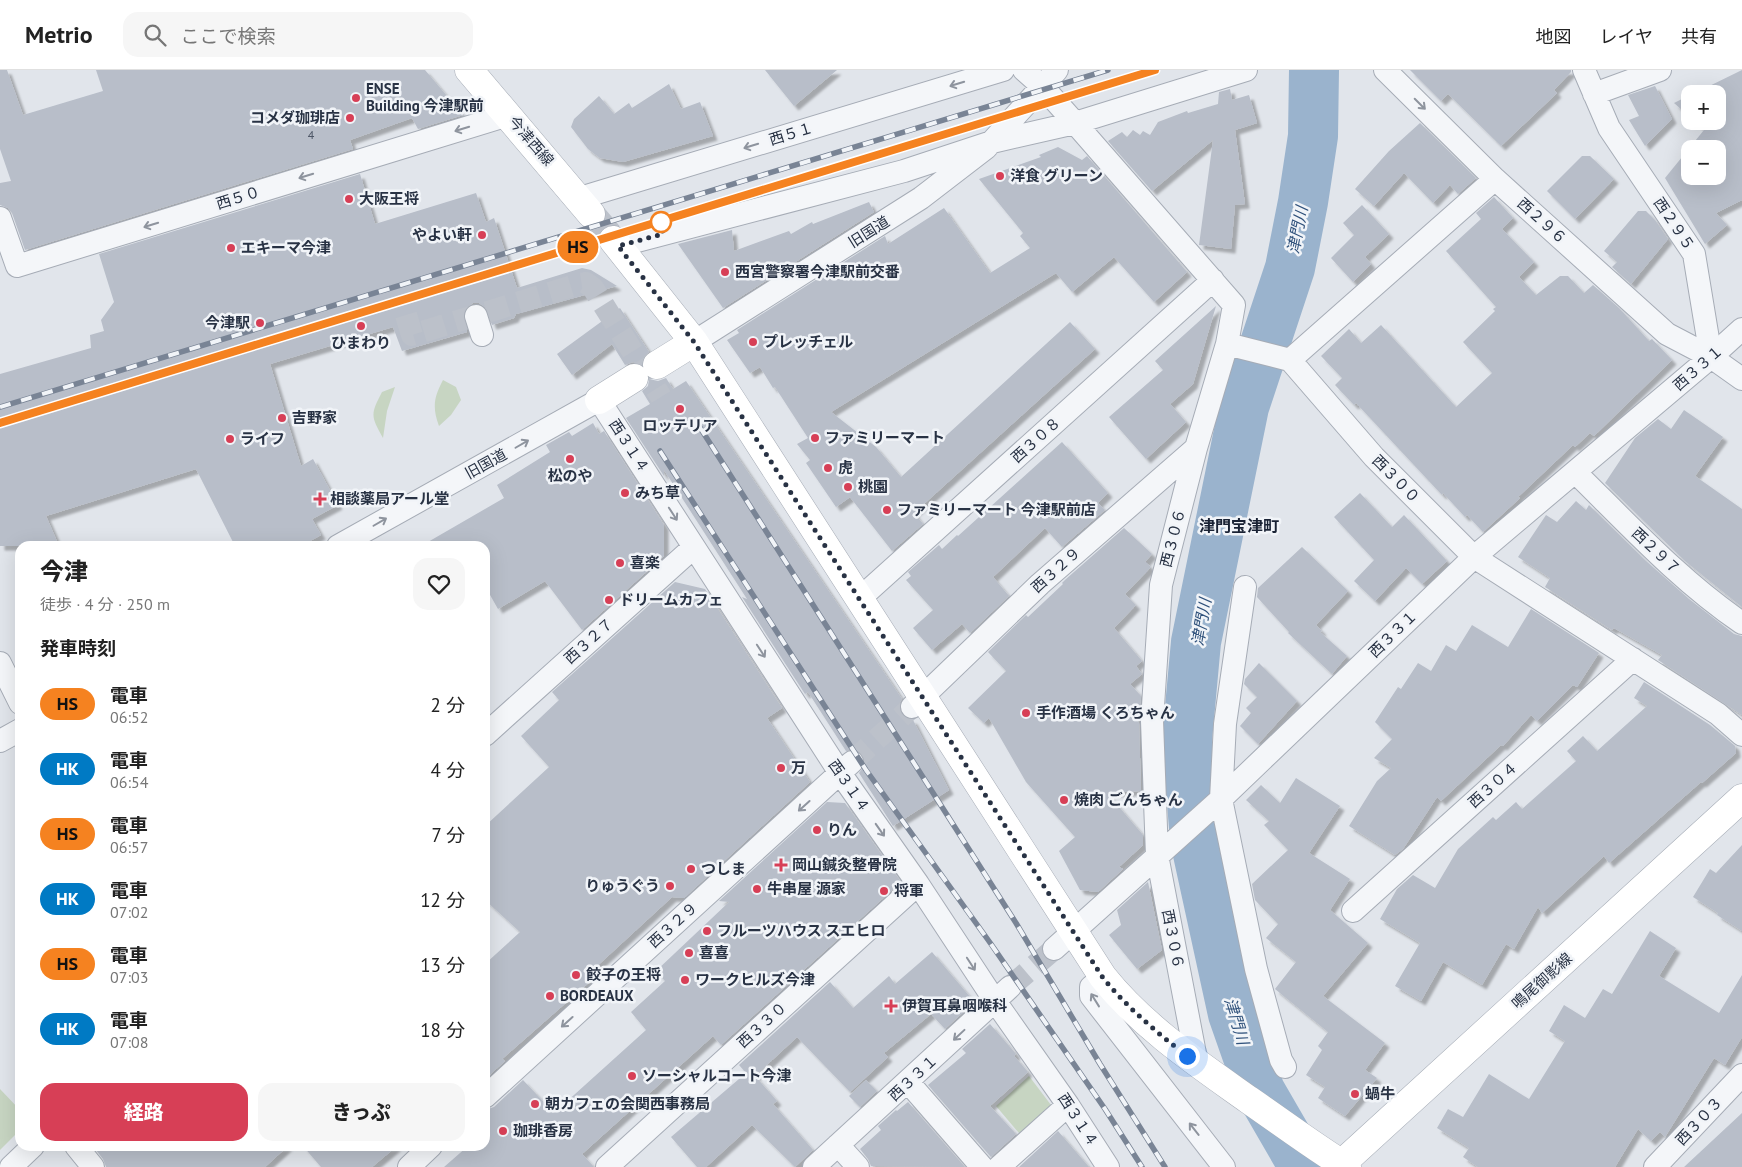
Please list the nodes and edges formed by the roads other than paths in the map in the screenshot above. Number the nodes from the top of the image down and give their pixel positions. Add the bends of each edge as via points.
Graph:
1 (470, 70) edge
2 (1003, 70) edge
3 (1024, 70) edge
4 (1057, 70) edge
5 (1246, 70) edge
6 (1385, 70) edge
7 (1584, 70) edge
8 (1660, 70) edge
9 (1042, 86) junction
10 (1594, 94) junction
11 (508, 115) junction
12 (1076, 123) junction
13 (992, 142) junction
14 (1495, 179) junction
15 (585, 206) joint
16 (0, 218) edge
17 (616, 243) joint
18 (1213, 280) junction
19 (1742, 329) edge
20 (694, 342) junction
21 (1227, 344) junction
22 (1711, 357) junction
23 (1290, 360) junction
24 (657, 365) dead end
25 (634, 378) dead end
26 (1742, 379) edge
27 (599, 400) junction
28 (1196, 448) junction
29 (1574, 472) junction
30 (347, 541) edge
31 (694, 547) junction
32 (1474, 557) junction
33 (1244, 587) dead end
34 (858, 600) junction
35 (1742, 623) edge
36 (1633, 659) junction
37 (0, 663) edge
38 (15, 693) edge
39 (917, 702) junction
40 (490, 731) edge
41 (15, 733) edge
42 (1742, 735) edge
43 (0, 741) edge
44 (846, 767) junction
45 (1742, 798) edge
46 (1221, 799) junction
47 (1163, 850) junction
48 (918, 884) junction
49 (1353, 911) dead end
50 (1064, 941) junction
51 (1103, 978) junction
52 (1003, 994) junction
53 (1197, 1064) junction
54 (1285, 1067) dead end
55 (1742, 1075) edge
56 (908, 1082) junction
57 (490, 1092) edge
58 (1068, 1105) junction
59 (838, 1145) junction
60 (28, 1151) edge
61 (80, 1151) edge
62 (1342, 1166) edge
63 (11, 1167) edge
64 (93, 1167) edge
65 (607, 1167) edge
66 (814, 1167) edge
67 (858, 1167) edge
68 (982, 1167) edge
69 (999, 1167) edge
70 (1108, 1167) edge
71 (1224, 1167) edge
72 (1655, 1167) edge

1 - 11 street, 今津西線
2 -> 15 street, 西５１
3 - 9 street, 西３０６
4 - 9 street, 旧国道
5 - 12 street
6 -> 14 street, 西２９６
7 - 10 street, 西２９５
8 - 10 street
9 - 12 street, 西３０６
9 - 13 street, 旧国道
10 - 22 street, 西２９５ via 1609,128 1694,254
11 - 15 street, 今津西線
11 -> 16 street, 西５０ via 18,266
12 - 13 street
12 - 18 street, 西３０６
13 - 17 street via 904,171
13 - 20 street, 旧国道 via 922,198
14 - 22 street, 西２９６ via 1667,334
14 - 23 street
17 - 20 street
18 - 21 street, 西３０６ via 1234,306
18 - 34 street, 西３０８
19 - 22 street, 西３３１
20 - 24 street, 旧国道
20 - 34 street
21 - 23 street
21 - 28 street, 西３０６
22 - 26 street
22 - 29 street, 西３３１
23 - 32 street, 西３００ via 1374,457
25 - 27 street, 旧国道
30 -> 27 street, 旧国道
27 -> 31 street, 西３１４
28 - 39 street, 西３２９ via 1040,584
28 - 47 street, 西３０６ via 1161,586 1152,721
29 - 32 street, 西３３１
29 - 35 street, 西２９７ via 1659,555 1715,605
31 - 40 street, 西３２７
31 -> 44 street, 西３１４
32 - 36 street, 西３００
32 - 46 street, 西３３１
33 - 46 street via 1225,724
34 - 39 street
36 - 42 street, 西３００ via 1718,714
36 - 49 street, 西３０４
37 - 38 street
39 - 50 street
41 - 43 street
44 -> 48 street, 西３１４
44 -> 57 street, 西３２９
45 - 62 street, 鳴尾御影線
46 - 47 street, 西３３１
46 - 54 street via 1256,969
47 - 50 street, 西３３１
47 - 53 street, 西３０６
48 -> 52 street, 西３１４
48 - 65 street, 西３３０
50 - 51 street
51 - 53 street via 1129,1007
71 -> 51 street via 1091,996 1091,987
52 -> 56 street, 西３３１
52 - 58 street, 西３１４
53 - 62 street
55 - 72 street, 西３０３
56 - 59 street, 西３３１
56 - 68 street
58 - 69 street
58 - 70 street, 西３１４
59 - 66 street, 西３３１
59 - 67 street
60 - 63 street
61 - 64 street

